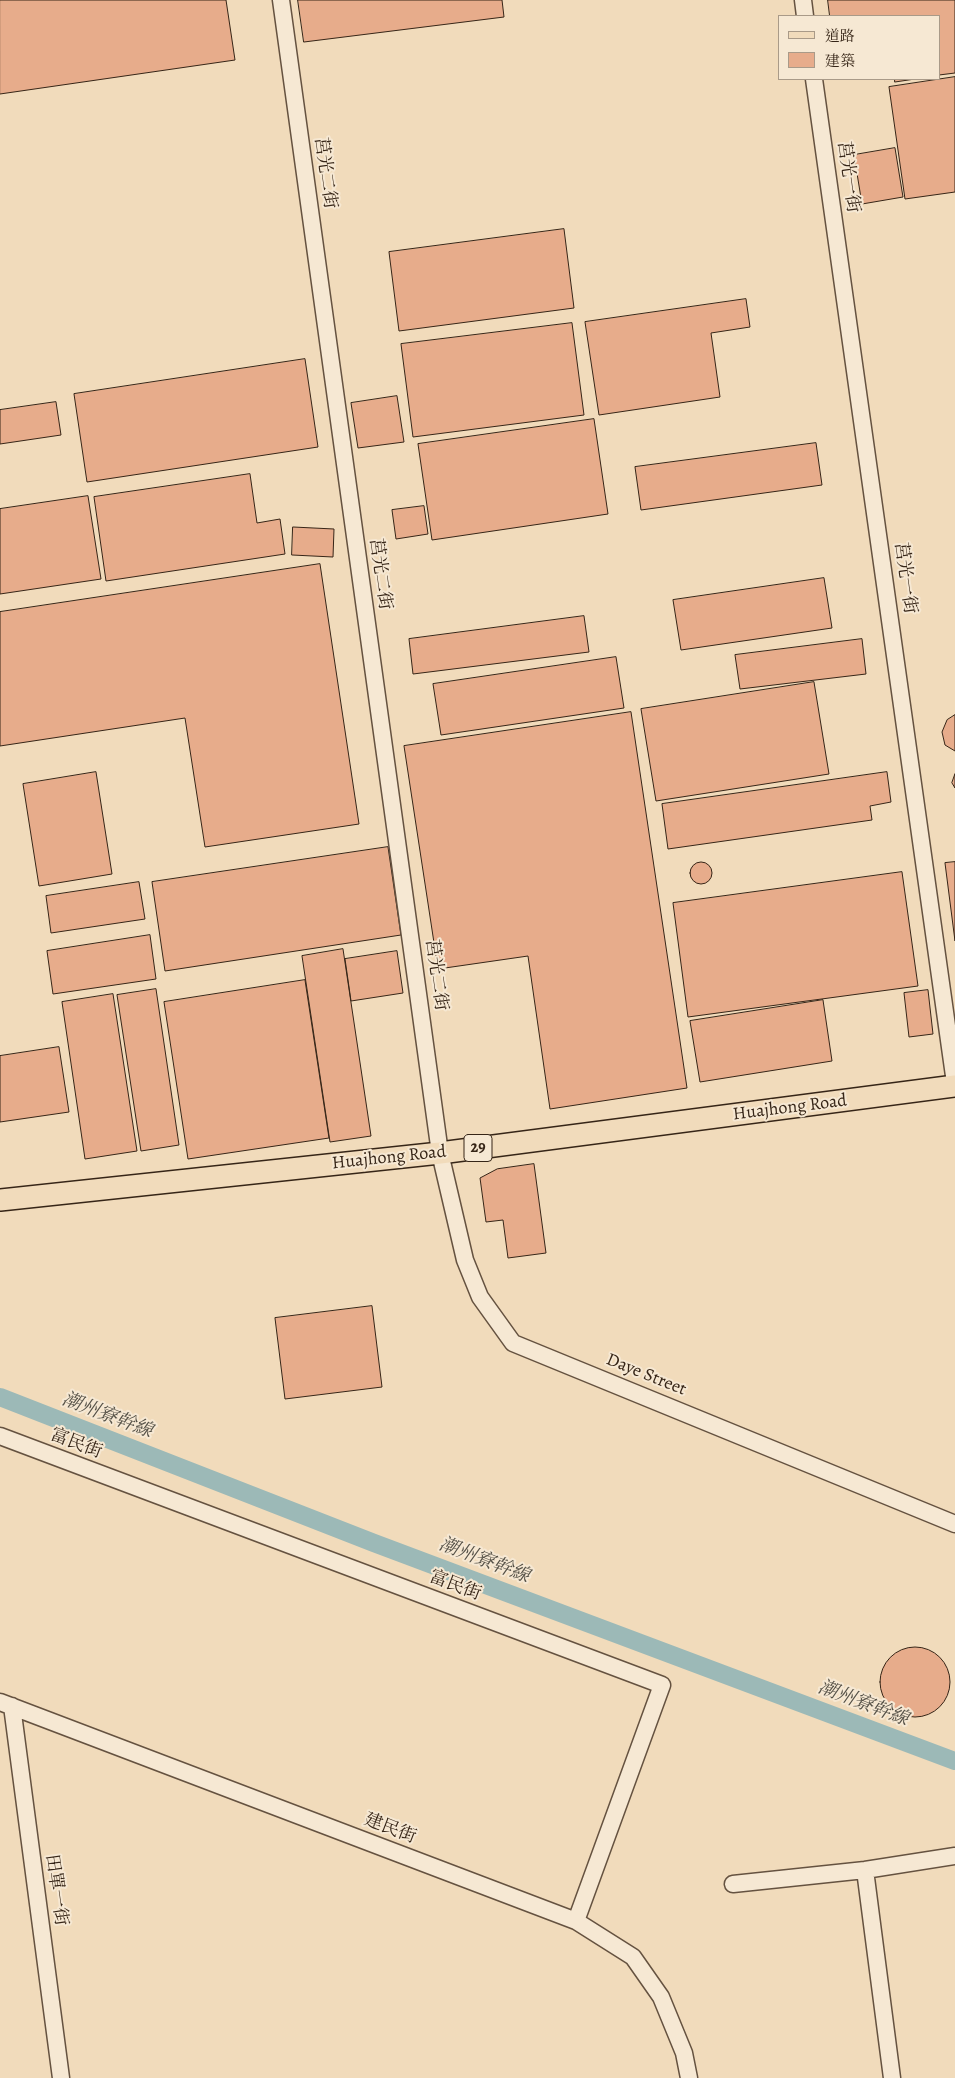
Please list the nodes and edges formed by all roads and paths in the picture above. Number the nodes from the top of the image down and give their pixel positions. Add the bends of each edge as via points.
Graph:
1 (281, 0) edge
2 (803, 0) edge
3 (805, 15) edge
4 (814, 80) edge
5 (955, 1085) edge
6 (440, 1153) junction
7 (0, 1200) edge
8 (0, 1436) edge
9 (955, 1524) edge
10 (6, 1704) edge
11 (955, 1856) edge
12 (865, 1870) junction
13 (733, 1884) dead end
14 (576, 1921) junction
15 (61, 2078) edge
16 (689, 2078) edge
17 (892, 2078) edge

1 - 6 street, 莒光二街
2 - 3 street
4 - 5 street, 莒光一街
5 - 6 main road, Huajhong Road / 29
6 - 7 main road, Huajhong Road / 29
6 - 9 street, Daye Street via 465,1260 480,1297 513,1344
8 - 14 street, 富民街 via 662,1685
10 - 14 street, 建民街
10 - 15 street, 田單一街
11 - 12 street
12 - 13 street
12 - 17 street
14 - 16 street, 建民街 via 633,1957 661,1996 684,2053

